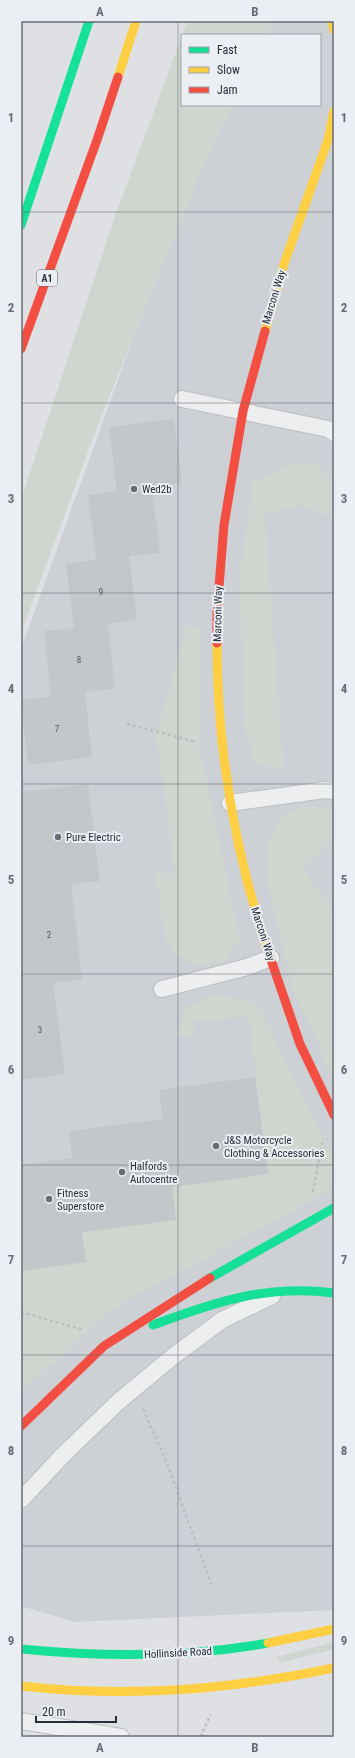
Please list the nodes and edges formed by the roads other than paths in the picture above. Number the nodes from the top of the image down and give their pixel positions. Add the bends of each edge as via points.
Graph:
1 (89, 21) edge
2 (136, 21) edge
3 (135, 56) dead end
4 (334, 111) edge
5 (97, 140) junction
6 (21, 225) edge
7 (21, 349) edge
8 (182, 399) dead end
9 (243, 411) junction
10 (334, 433) edge
11 (334, 791) edge
12 (230, 803) junction
13 (271, 958) junction
14 (162, 989) dead end
15 (334, 1115) edge
16 (334, 1208) edge
17 (286, 1289) junction
18 (331, 1290) edge
19 (116, 1339) junction
20 (21, 1426) edge
21 (21, 1500) edge
22 (334, 1630) edge
23 (21, 1649) edge
24 (334, 1668) edge
25 (21, 1686) edge
26 (21, 1721) edge
27 (67, 1732) edge
28 (121, 1737) edge

1 - 6 main road
2 - 5 main road, A1
3 - 5 main road, A1
4 - 9 main road, Marconi Way via 328,140 284,264
5 - 7 main road, A1
8 - 9 lane
9 - 10 lane via 328,429
9 - 12 main road, Marconi Way via 224,525 217,603 217,673
11 - 12 lane via 325,790
12 - 13 main road, Marconi Way via 246,879
13 - 14 lane via 247,967
13 - 15 main road, Marconi Way via 300,1044
16 - 19 main road via 207,1279
17 - 18 main road
17 - 19 main road via 237,1297
17 - 21 lane via 222,1320 171,1358 118,1402
19 - 20 main road via 104,1346
22 - 23 main road, Hollinside Road via 216,1652 185,1654 98,1655
24 - 25 main road via 243,1685 177,1692 104,1692
26 - 27 lane
27 - 28 lane

